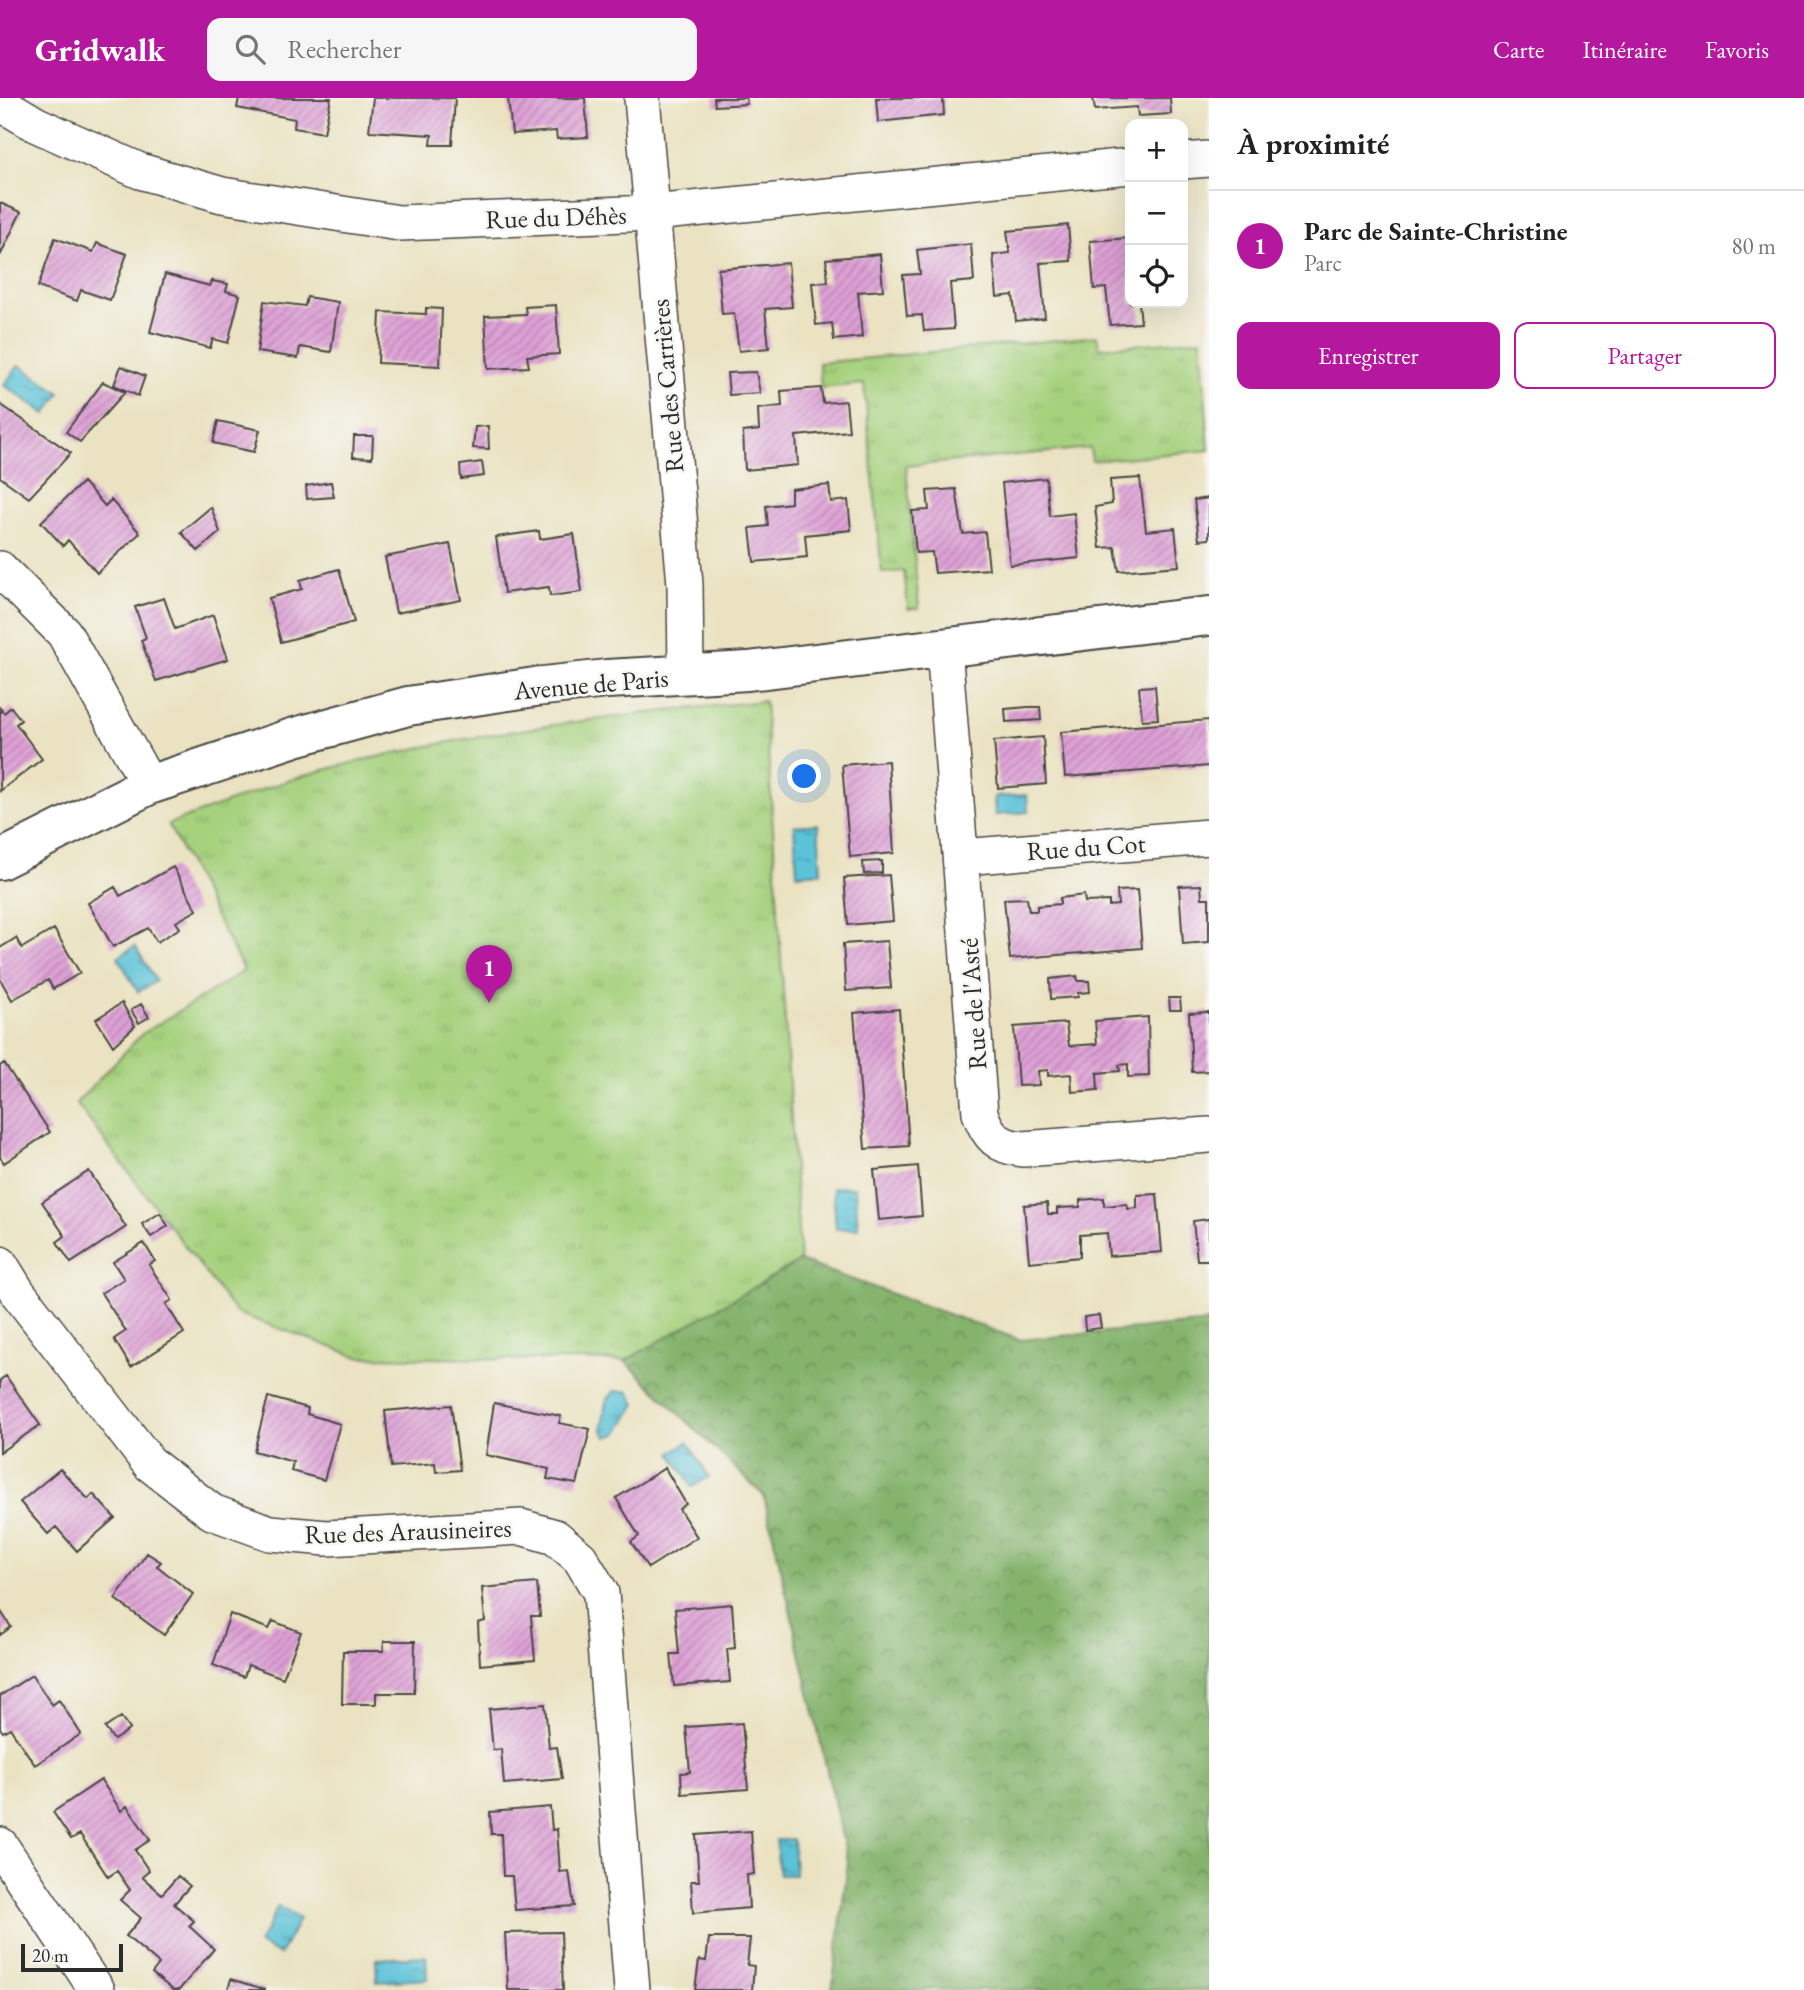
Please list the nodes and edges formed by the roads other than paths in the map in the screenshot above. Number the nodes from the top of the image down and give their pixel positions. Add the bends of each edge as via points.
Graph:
1 (642, 98) edge
2 (0, 103) edge
3 (1209, 159) edge
4 (1188, 161) edge
5 (1125, 166) edge
6 (652, 213) junction
7 (0, 569) edge
8 (1209, 616) edge
9 (944, 647) junction
10 (686, 675) junction
11 (149, 785) junction
12 (1209, 837) edge
13 (962, 857) junction
14 (0, 860) edge
15 (1209, 1135) edge
16 (6, 1287) edge
17 (0, 1845) edge
18 (97, 1990) edge
19 (632, 1990) edge

1 - 6 street, Rue des Carrières
2 - 6 street, Rue du Déhès via 37,125 140,171 222,195 400,223
3 - 4 street
5 - 6 street, Rue du Déhès
6 - 10 street, Rue des Carrières via 685,584
7 - 11 street via 64,633
8 - 9 street, Avenue de Paris
9 - 10 street, Avenue de Paris
9 - 13 street, Rue de l'Asté
10 - 11 street, Avenue de Paris via 595,680 408,706
11 - 14 street, Avenue de Paris
12 - 13 street, Rue du Cot
13 - 15 street, Rue de l'Asté via 980,1113 993,1139 1005,1148 1023,1150
16 - 19 street, Rue des Arausineires via 150,1464 212,1512 270,1533 327,1538 521,1527 555,1537 580,1558 601,1593
17 - 18 street

